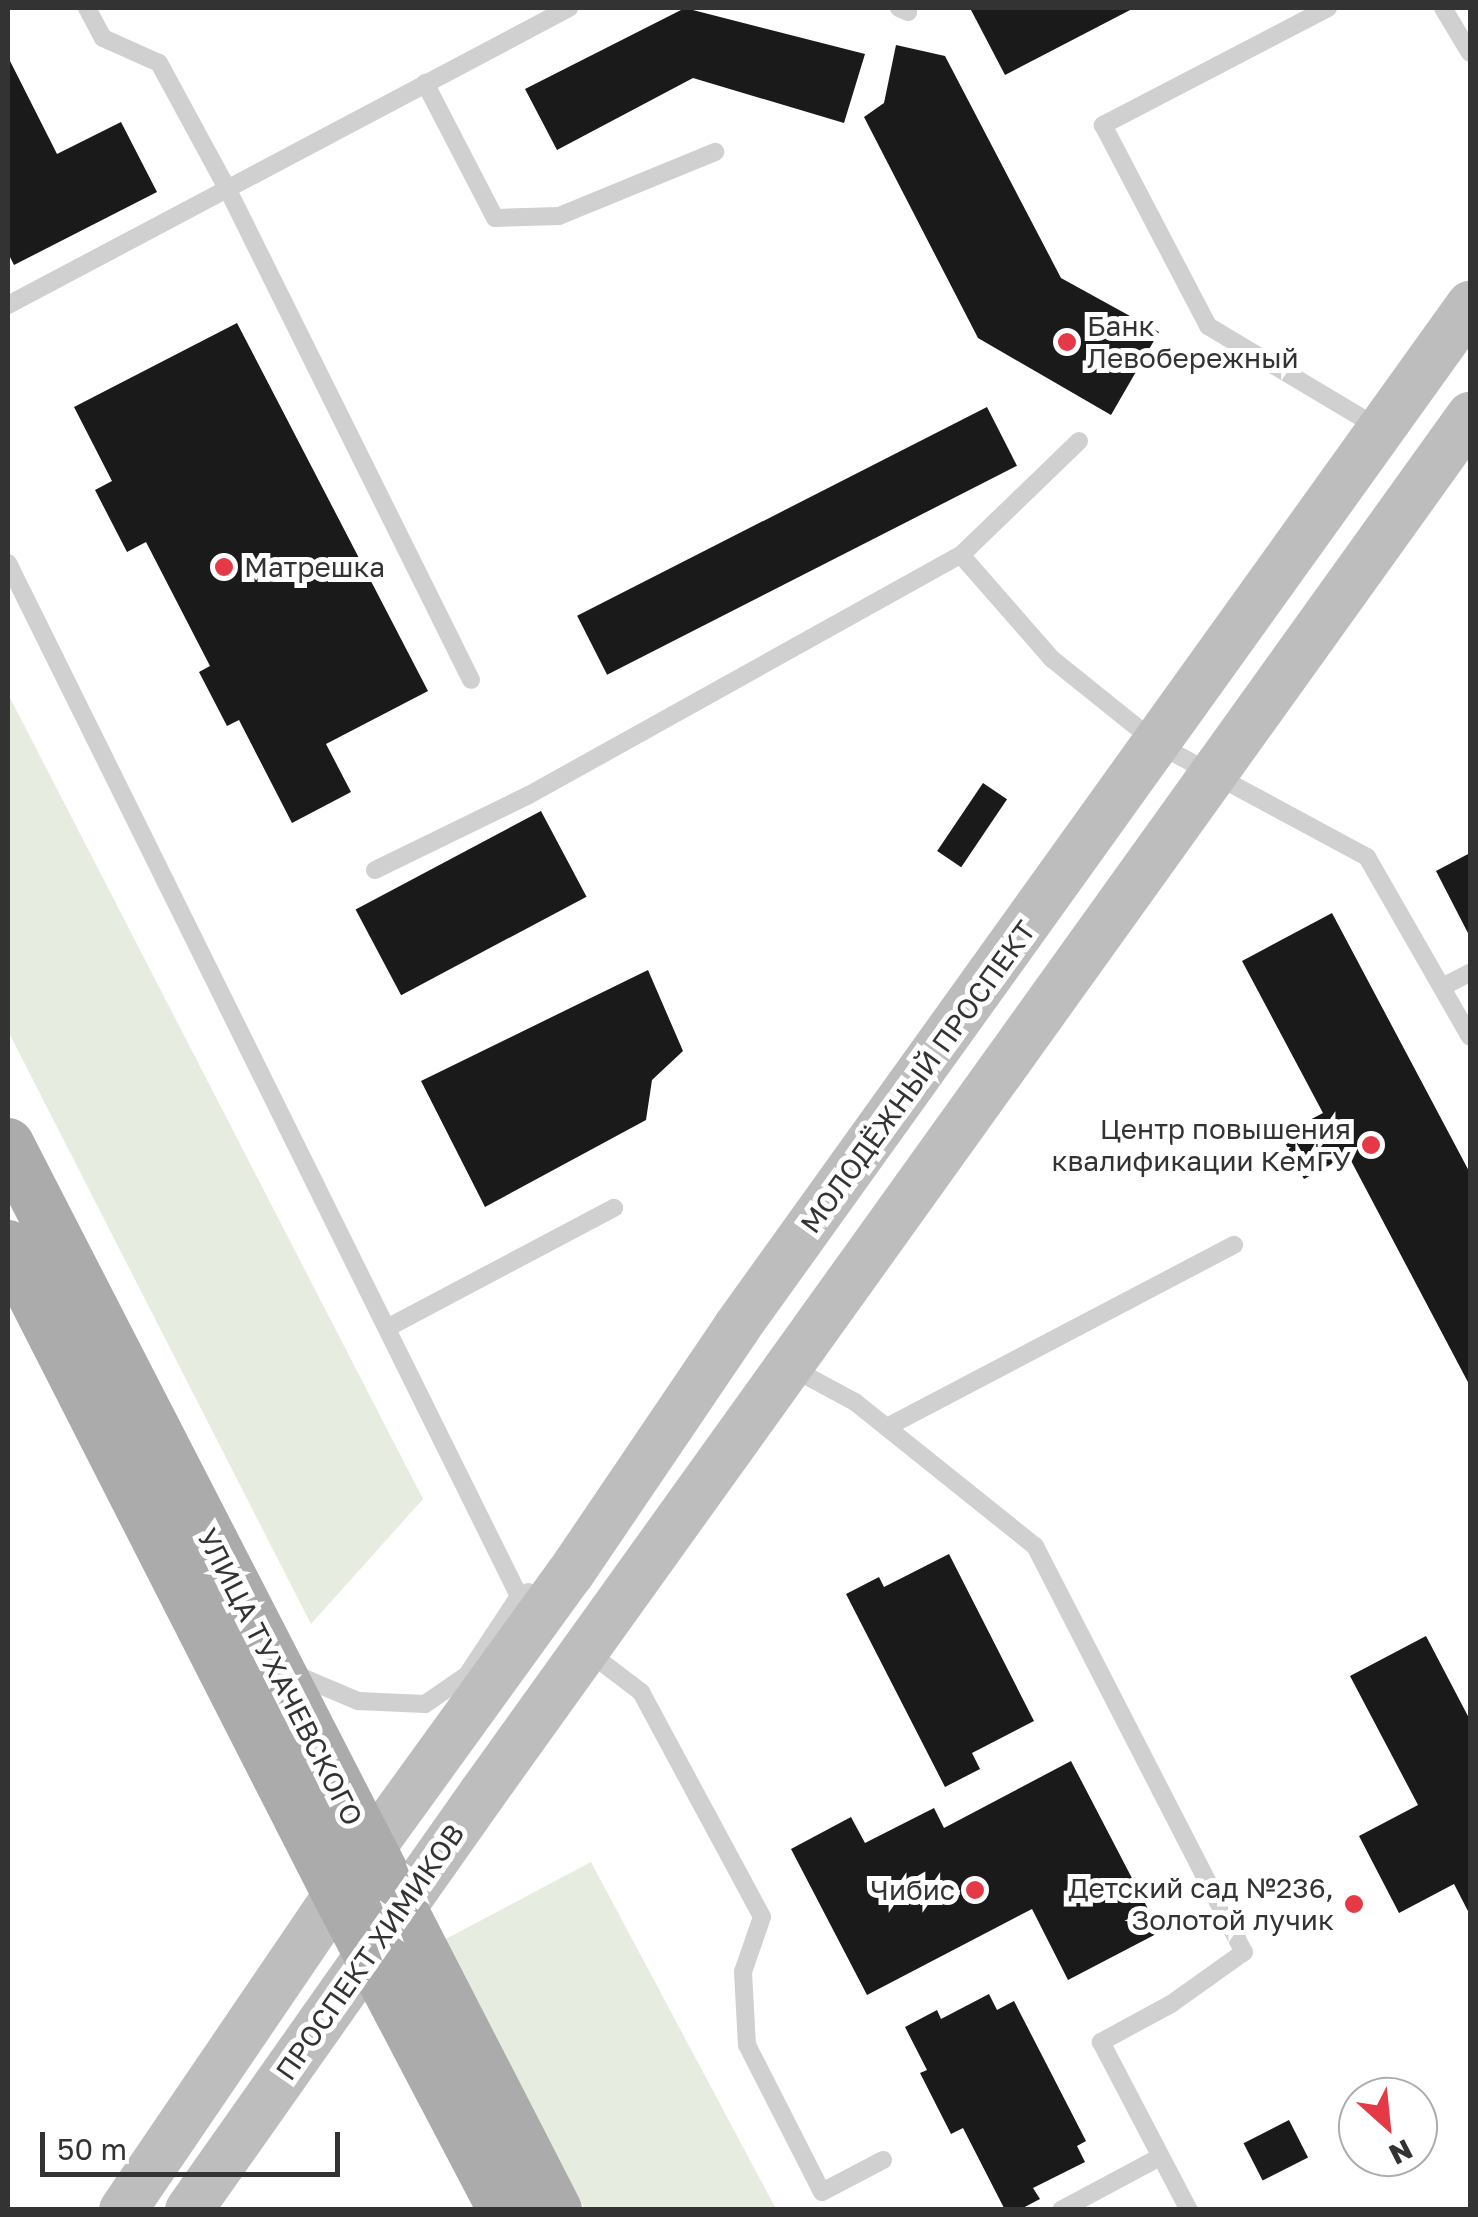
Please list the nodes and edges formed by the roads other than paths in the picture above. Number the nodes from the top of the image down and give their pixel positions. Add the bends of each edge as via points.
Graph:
1 (87, 8) edge
2 (569, 8) edge
3 (1328, 8) edge
4 (1442, 8) edge
5 (1470, 53) edge
6 (426, 83) junction
7 (715, 152) dead end
8 (227, 188) junction
9 (8, 305) edge
10 (1470, 305) edge
11 (1470, 416) edge
12 (1381, 430) junction
13 (1078, 441) dead end
14 (961, 555) junction
15 (8, 563) edge
16 (471, 680) dead end
17 (1159, 745) junction
18 (1214, 776) junction
19 (375, 870) dead end
20 (1470, 972) edge
21 (1444, 986) junction
22 (1470, 1038) edge
23 (8, 1144) edge
24 (614, 1208) dead end
25 (1234, 1245) dead end
26 (8, 1246) edge
27 (387, 1328) junction
28 (789, 1366) junction
29 (887, 1427) junction
30 (570, 1574) junction
31 (519, 1596) junction
32 (585, 1649) junction
33 (272, 1664) junction
34 (369, 1851) junction
35 (338, 1894) junction
36 (400, 1911) junction
37 (370, 1955) junction
38 (1160, 2157) junction
39 (884, 2160) dead end
40 (124, 2210) edge
41 (190, 2210) edge
42 (504, 2210) edge
43 (556, 2210) edge
44 (1061, 2210) edge
45 (1189, 2210) edge

1 - 8 lane via 103,38 159,63
2 - 6 lane
3 - 12 lane via 1104,125 1208,326
4 - 5 lane
6 - 7 lane via 495,218 558,216
6 - 8 lane
8 - 9 lane
8 - 16 lane
10 - 12 main road, МОЛОДЁЖНЫЙ ПРОСПЕКТ
11 - 18 main road
12 - 17 main road, МОЛОДЁЖНЫЙ ПРОСПЕКТ
13 - 14 lane
14 - 17 lane via 1052,659
14 - 19 lane via 529,795
15 - 27 lane
17 - 18 lane
17 - 30 main road, МОЛОДЁЖНЫЙ ПРОСПЕКТ via 738,1327
18 - 21 lane via 1367,857
18 - 28 main road
20 - 21 lane
21 - 22 lane
23 - 33 main road, УЛИЦА ТУХАЧЕВСКОГО
24 - 27 lane
25 - 29 lane
26 - 35 main road, УЛИЦА ТУХАЧЕВСКОГО
27 - 31 lane
28 - 29 lane
28 - 32 main road
29 - 38 lane via 1035,1546 1244,1952 1171,2004 1100,2042
30 - 31 lane
30 - 34 main road, МОЛОДЁЖНЫЙ ПРОСПЕКТ
31 - 33 lane via 467,1675 426,1704 358,1700
32 - 36 main road, ПРОСПЕКТ ХИМИКОВ
32 - 39 lane via 642,1692 762,1917 743,1972 747,2045 822,2192
33 - 34 main road, УЛИЦА ТУХАЧЕВСКОГО
34 - 35 main road, ПРОСПЕКТ ХИМИКОВ
34 - 36 main road, УЛИЦА ТУХАЧЕВСКОГО
35 - 37 main road, УЛИЦА ТУХАЧЕВСКОГО
35 - 40 main road, ПРОСПЕКТ ХИМИКОВ
36 - 37 main road, ПРОСПЕКТ ХИМИКОВ
36 - 43 main road, УЛИЦА ТУХАЧЕВСКОГО
37 - 41 main road, ПРОСПЕКТ ХИМИКОВ
37 - 42 main road, УЛИЦА ТУХАЧЕВСКОГО
38 - 44 lane
38 - 45 lane

